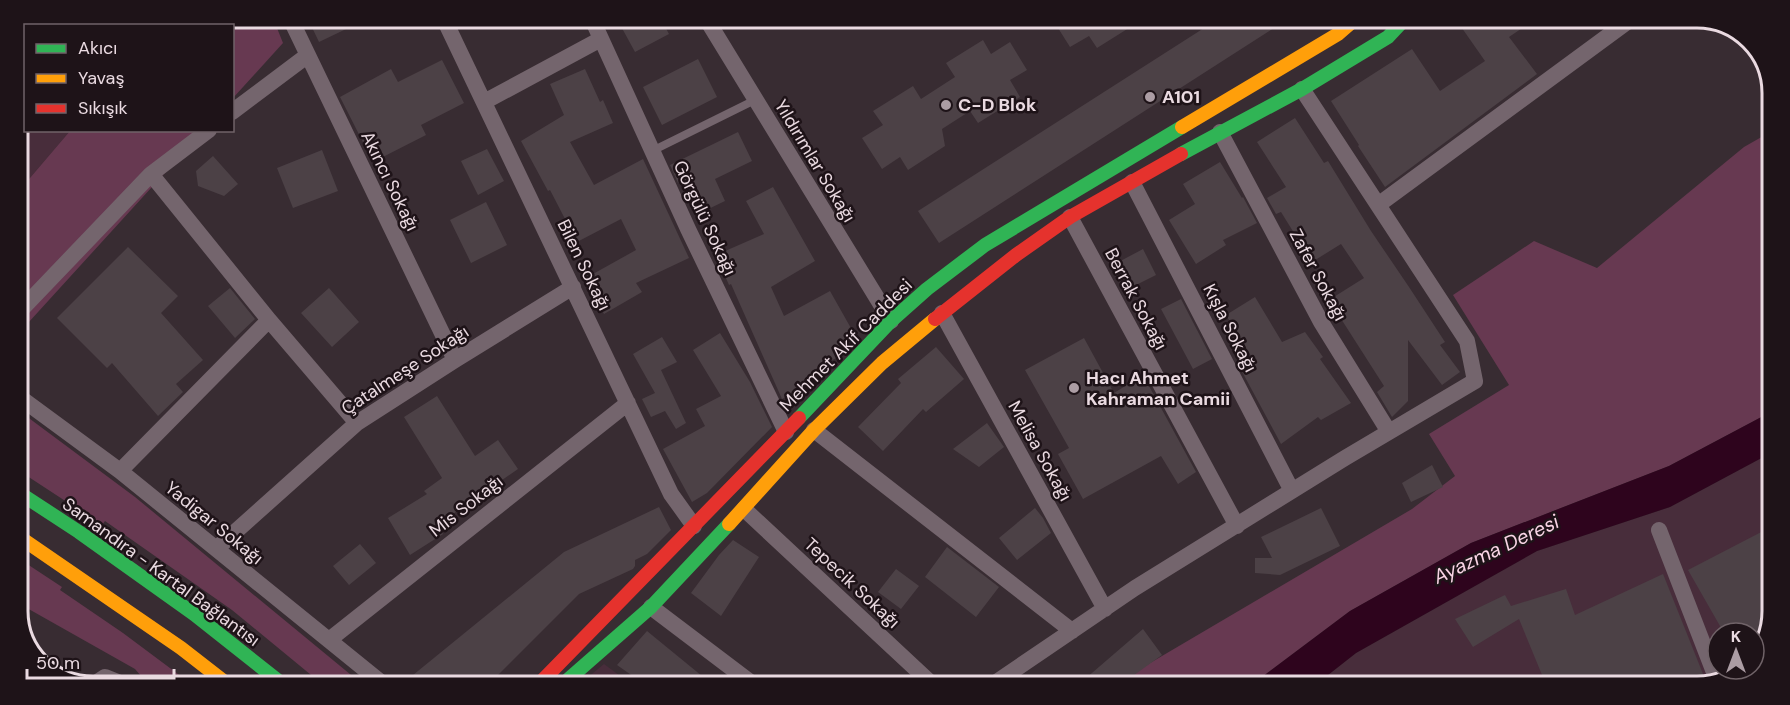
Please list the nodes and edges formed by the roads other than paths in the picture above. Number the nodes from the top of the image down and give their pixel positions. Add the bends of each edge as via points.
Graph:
1 (295, 28) edge
2 (448, 28) edge
3 (596, 28) edge
4 (712, 28) edge
5 (1333, 28) edge
6 (1396, 28) edge
7 (1619, 28) edge
8 (601, 39) junction
9 (308, 55) junction
10 (1259, 80) junction
11 (1302, 89) junction
12 (755, 100) junction
13 (484, 102) junction
14 (234, 110) edge
15 (205, 132) edge
16 (1220, 132) junction
17 (652, 151) junction
18 (1114, 168) junction
19 (151, 174) junction
20 (1132, 182) junction
21 (1378, 205) junction
22 (1070, 217) junction
23 (573, 287) junction
24 (28, 302) edge
25 (942, 313) junction
26 (269, 320) junction
27 (891, 321) junction
28 (455, 360) junction
29 (628, 403) junction
30 (29, 404) edge
31 (357, 423) junction
32 (814, 430) junction
33 (786, 432) junction
34 (1389, 432) junction
35 (120, 471) junction
36 (1292, 492) junction
37 (29, 499) edge
38 (744, 509) junction
39 (694, 526) junction
40 (1237, 526) junction
41 (1659, 530) dead end
42 (29, 543) edge
43 (216, 549) junction
44 (651, 607) junction
45 (1105, 609) junction
46 (1072, 631) junction
47 (329, 640) junction
48 (1706, 652) edge
49 (217, 676) edge
50 (272, 676) edge
51 (372, 676) edge
52 (546, 676) edge
53 (572, 676) edge
54 (742, 676) edge
55 (923, 676) edge
56 (1005, 676) edge

1 - 9 street, Akıncı Sokağı
2 - 13 street, Bilen Sokağı
3 - 8 street, Görgülü Sokağı
4 - 12 street, Yıldırımlar Sokağı
5 - 10 main road, Mehmet Akif Caddesi
6 - 11 main road, Mehmet Akif Caddesi
7 - 21 street
8 - 13 street
8 - 17 street, Görgülü Sokağı
9 - 14 street
9 - 28 street, Akıncı Sokağı
10 - 11 main road
10 - 18 main road, Mehmet Akif Caddesi
11 - 16 main road, Mehmet Akif Caddesi
11 - 21 street
12 - 17 lane
12 - 27 street, Yıldırımlar Sokağı
13 - 23 street, Bilen Sokağı
15 - 19 street
16 - 20 main road, Mehmet Akif Caddesi
16 - 34 street, Zafer Sokağı via 1320,322
17 - 33 street, Görgülü Sokağı
18 - 20 main road
18 - 27 main road, Mehmet Akif Caddesi via 985,245
19 - 24 street
19 - 26 street
20 - 22 main road, Mehmet Akif Caddesi
20 - 36 street, Kışla Sokağı
21 - 34 street via 1467,341 1475,381
22 - 25 main road, Mehmet Akif Caddesi
22 - 40 street, Berrak Sokağı
23 - 28 street, Çatalmeşe Sokağı
23 - 29 street, Bilen Sokağı
25 - 32 main road, Mehmet Akif Caddesi via 882,363
25 - 45 street, Melisa Sokağı
26 - 31 street
26 - 35 street
27 - 33 main road, Mehmet Akif Caddesi
28 - 31 street, Çatalmeşe Sokağı
29 - 39 street, Bilen Sokağı via 671,494
29 - 47 street, Mis Sokağı
30 - 35 street, Yadigar Sokağı
31 - 43 street, Çatalmeşe Sokağı
32 - 33 main road, Mehmet Akif Caddesi
32 - 38 main road, Mehmet Akif Caddesi
32 - 46 street
33 - 39 main road, Mehmet Akif Caddesi
34 - 36 street
35 - 43 street, Yadigar Sokağı
36 - 40 street
37 - 50 main road, Samandıra - Kartal Bağlantısı via 194,614
38 - 44 main road, Mehmet Akif Caddesi
38 - 55 street, Tepecik Sokağı
39 - 52 main road, Mehmet Akif Caddesi
40 - 45 street
41 - 48 street
42 - 49 main road
43 - 47 street, Yadigar Sokağı
44 - 53 main road, Mehmet Akif Caddesi
44 - 54 street
45 - 46 street
46 - 56 street
47 - 51 street, Yadigar Sokağı

